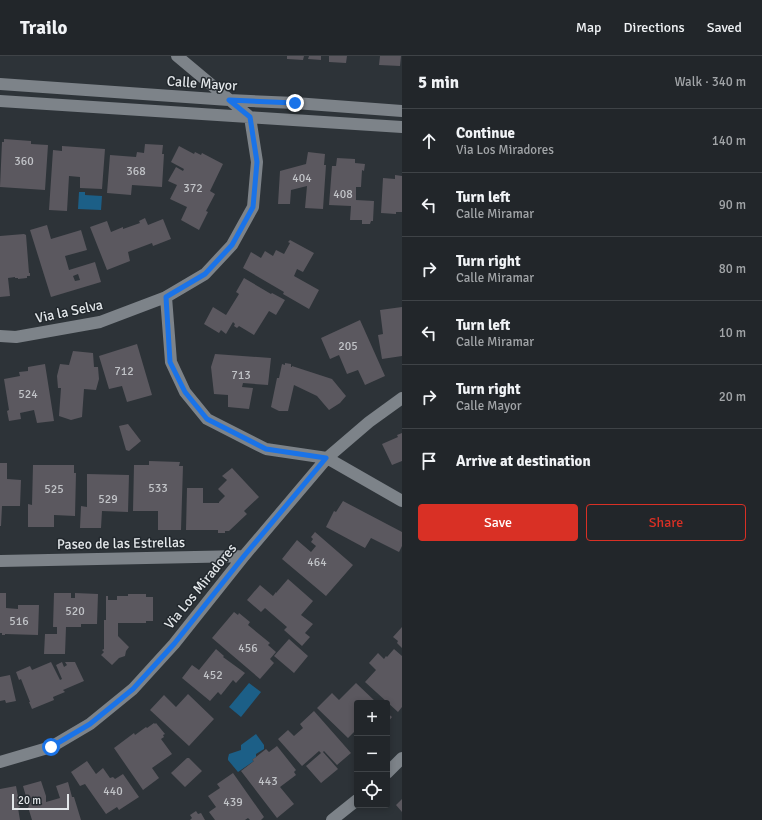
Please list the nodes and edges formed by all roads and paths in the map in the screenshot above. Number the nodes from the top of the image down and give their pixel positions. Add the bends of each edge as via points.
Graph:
1 (177, 56) edge
2 (0, 84) edge
3 (229, 100) junction
4 (0, 101) edge
5 (402, 111) edge
6 (250, 117) junction
7 (402, 127) edge
8 (166, 297) junction
9 (0, 336) edge
10 (402, 398) edge
11 (326, 458) junction
12 (402, 501) edge
13 (244, 556) junction
14 (0, 561) edge
15 (402, 758) edge
16 (0, 762) edge
17 (388, 772) edge
18 (354, 802) edge
19 (332, 820) edge

1 - 3 street
2 - 3 street, Calle Mayor
3 - 5 street, Calle Mayor
3 - 6 street
4 - 6 street
6 - 7 street
6 - 8 street, Via la Selva via 257,162 253,207 232,245 205,274
8 - 9 street, Via la Selva via 100,322 16,337
8 - 11 street via 170,362 185,392 207,419 266,449
10 - 11 street, Via Los Miradores
11 - 12 street
11 - 13 street, Via Los Miradores
13 - 14 street, Paseo de las Estrellas
13 - 16 street, Via Los Miradores via 174,644 133,689 90,724 51,747
15 - 17 street
18 - 19 street

